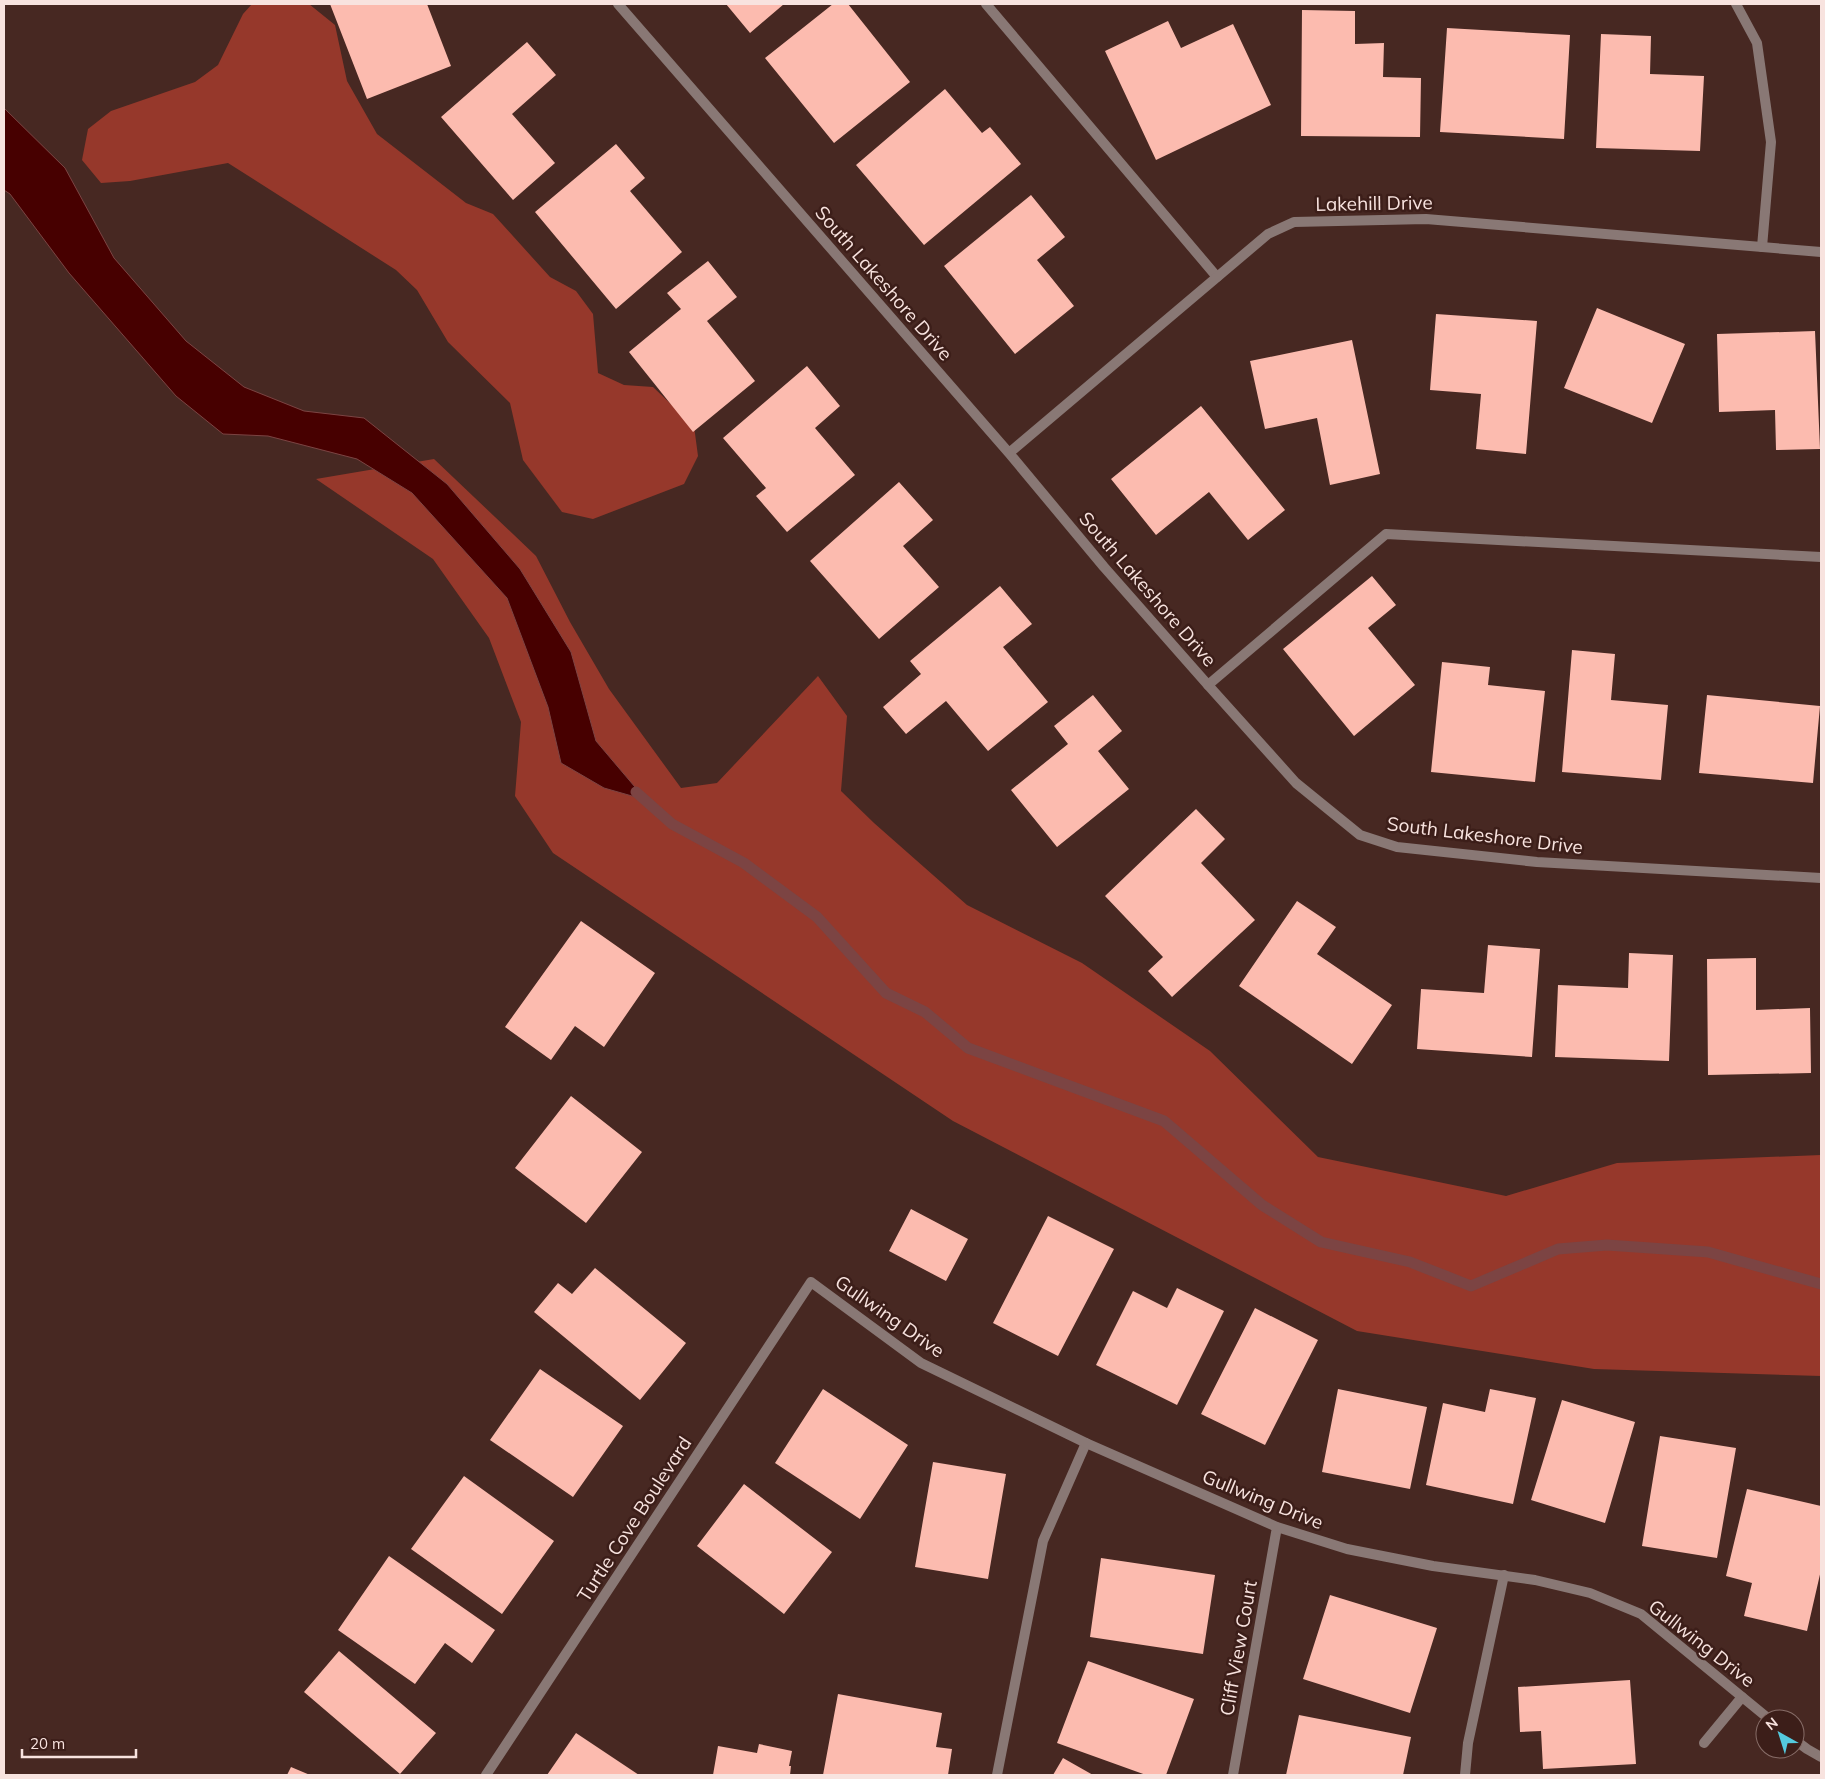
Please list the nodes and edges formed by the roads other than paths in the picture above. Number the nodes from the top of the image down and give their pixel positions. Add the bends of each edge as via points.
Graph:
1 (618, 4) edge
2 (986, 4) edge
3 (1736, 4) edge
4 (1762, 247) junction
5 (1821, 252) edge
6 (1217, 277) junction
7 (1009, 453) junction
8 (1821, 557) edge
9 (1208, 685) junction
10 (1821, 878) edge
11 (811, 1282) joint
12 (1086, 1442) junction
13 (1277, 1527) junction
14 (1504, 1575) junction
15 (1742, 1697) junction
16 (1757, 1709) edge
17 (1704, 1743) dead end
18 (1805, 1748) edge
19 (1821, 1757) edge
20 (486, 1775) edge
21 (997, 1775) edge
22 (1233, 1775) edge
23 (1465, 1775) edge

1 - 7 street, South Lakeshore Drive
2 - 6 street
3 - 4 street via 1757,43 1771,142
4 - 5 street, Lakehill Drive
4 - 6 street, Lakehill Drive via 1426,219 1294,222 1268,234
6 - 7 street, Lakehill Drive
7 - 9 street, South Lakeshore Drive
8 - 9 street via 1386,534
9 - 10 street, South Lakeshore Drive via 1296,783 1360,835 1397,847 1538,862
11 - 12 street, Gullwing Drive via 921,1363
11 - 20 street, Turtle Cove Boulevard
12 - 13 street, Gullwing Drive
12 - 21 street via 1042,1541
13 - 14 street, Gullwing Drive via 1347,1549 1433,1566
13 - 22 street, Cliff View Court
14 - 15 street, Gullwing Drive via 1590,1593 1641,1614
14 - 23 street via 1468,1743
15 - 16 street, Gullwing Drive
15 - 17 street
18 - 19 street

